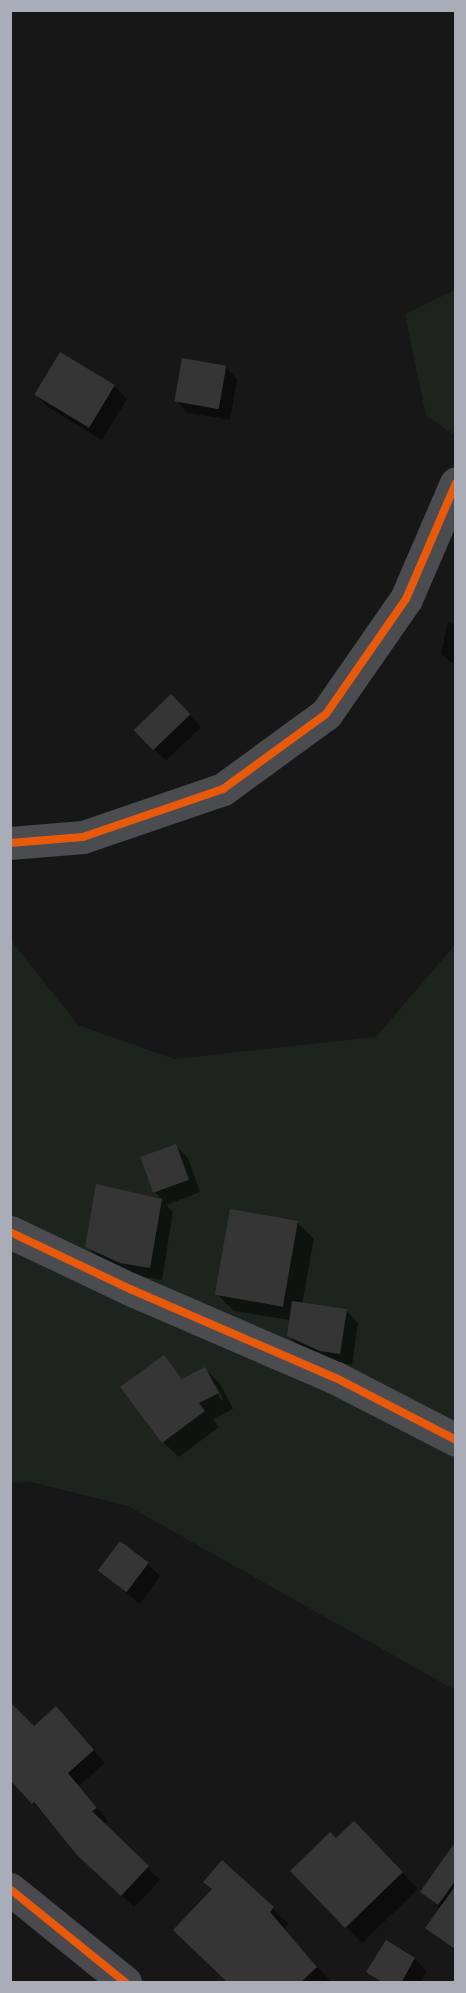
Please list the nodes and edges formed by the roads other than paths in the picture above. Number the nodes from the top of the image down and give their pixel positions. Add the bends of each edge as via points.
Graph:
1 (456, 483) edge
2 (10, 843) edge
3 (10, 1232) edge
4 (456, 1440) edge
5 (10, 1889) edge
6 (125, 1983) edge

1 - 2 street via 406,599 326,714 223,789 83,837
3 - 4 street via 336,1378
5 - 6 street

